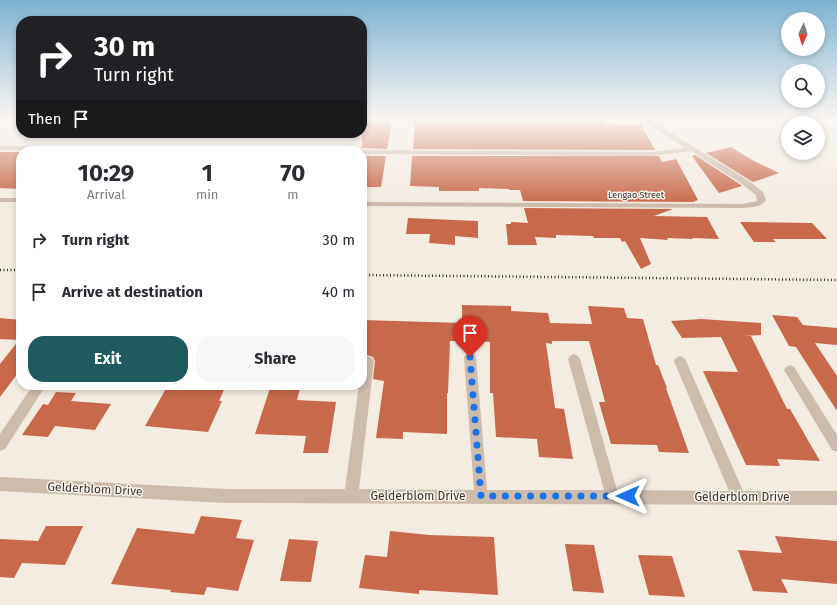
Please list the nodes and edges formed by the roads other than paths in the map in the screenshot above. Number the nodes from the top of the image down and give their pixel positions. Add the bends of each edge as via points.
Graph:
1 (690, 147) edge
2 (0, 148) edge
3 (16, 148) edge
4 (693, 149) junction
5 (367, 152) edge
6 (0, 200) edge
7 (16, 200) edge
8 (367, 204) edge
9 (470, 357) dead end
10 (574, 359) dead end
11 (368, 361) dead end
12 (680, 361) dead end
13 (367, 369) edge
14 (790, 370) dead end
15 (37, 390) edge
16 (364, 390) edge
17 (0, 445) edge
18 (837, 446) edge
19 (0, 484) edge
20 (351, 496) junction
21 (481, 496) junction
22 (612, 496) junction
23 (739, 497) junction
24 (837, 498) edge

1 - 4 street, Lengao Street
2 - 3 street
4 - 5 street via 650,154
4 - 8 street, Lengao Street via 754,188 762,200 760,203 747,206
6 - 7 street
9 - 21 street
10 - 22 street
11 - 13 street
12 - 23 street
14 - 18 street
15 - 17 street
16 - 20 street
19 - 20 street, Gelderblom Drive via 226,496
20 - 21 street, Gelderblom Drive
21 - 22 street, Gelderblom Drive
22 - 23 street, Gelderblom Drive
23 - 24 street, Gelderblom Drive

